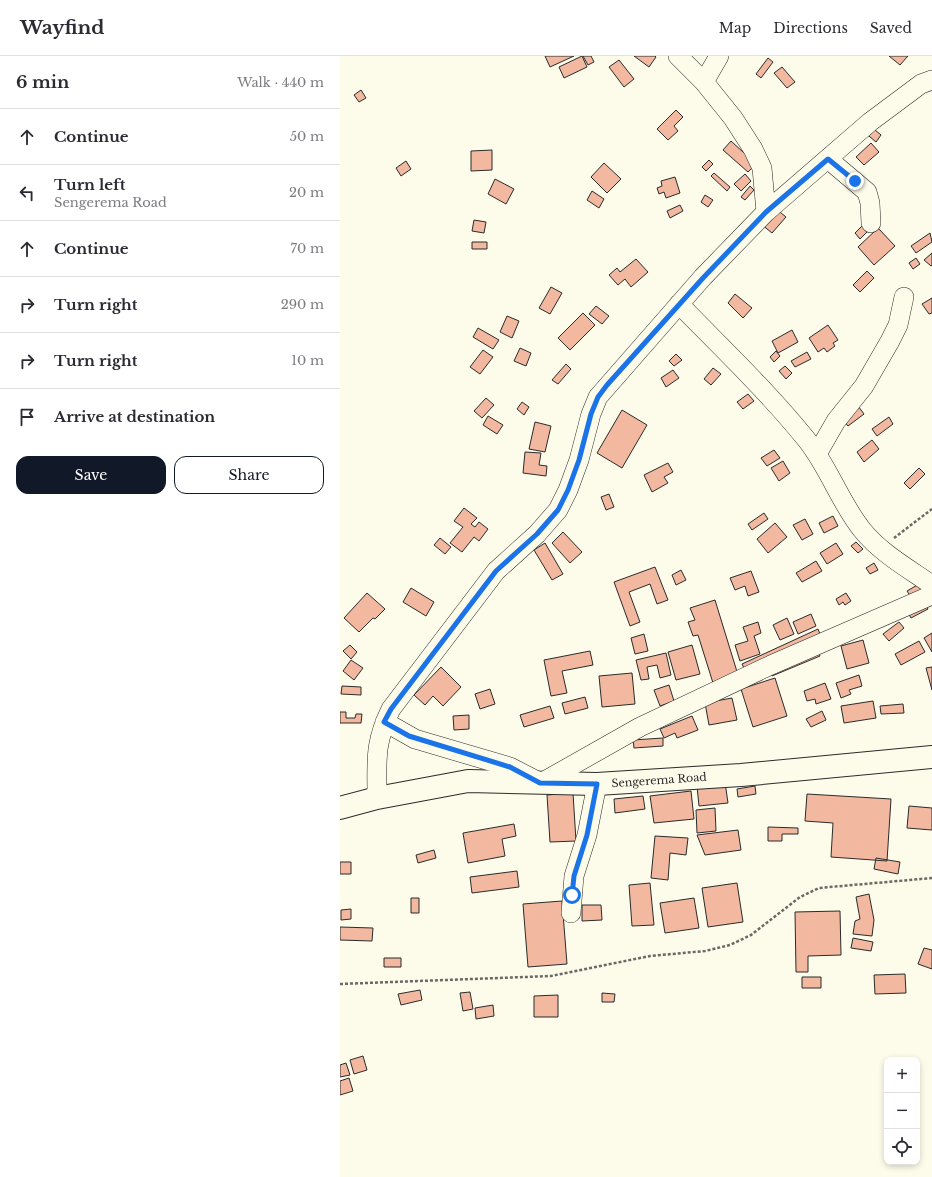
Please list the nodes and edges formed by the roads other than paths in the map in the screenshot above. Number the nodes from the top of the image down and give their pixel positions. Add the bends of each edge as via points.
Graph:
1 (678, 56) edge
2 (719, 56) edge
3 (932, 80) edge
4 (704, 82) junction
5 (828, 159) junction
6 (766, 212) junction
7 (871, 223) dead end
8 (904, 297) dead end
9 (679, 304) junction
10 (817, 454) junction
11 (932, 585) edge
12 (932, 595) edge
13 (384, 722) junction
14 (932, 757) edge
15 (540, 783) junction
16 (597, 784) junction
17 (377, 798) junction
18 (340, 808) edge
19 (571, 913) dead end

1 - 4 street
2 - 4 street
3 - 5 street via 921,84 898,101
4 - 6 street via 733,118 753,149 762,168
5 - 6 street
5 - 7 street via 867,192
6 - 9 street
8 - 10 street via 898,325 890,341 864,386 836,421
9 - 10 street via 741,367
9 - 13 street via 598,397 579,460 558,510 537,534 496,571 391,709
10 - 11 street via 864,531 881,548
12 - 15 street via 771,665 640,726
13 - 15 street via 409,736 510,767
13 - 17 street via 377,747
14 - 16 main road, Sengerema Road via 741,775
15 - 16 main road, Sengerema Road
15 - 17 main road, Sengerema Road via 468,781
16 - 19 street via 587,835 574,876
17 - 18 main road, Sengerema Road

